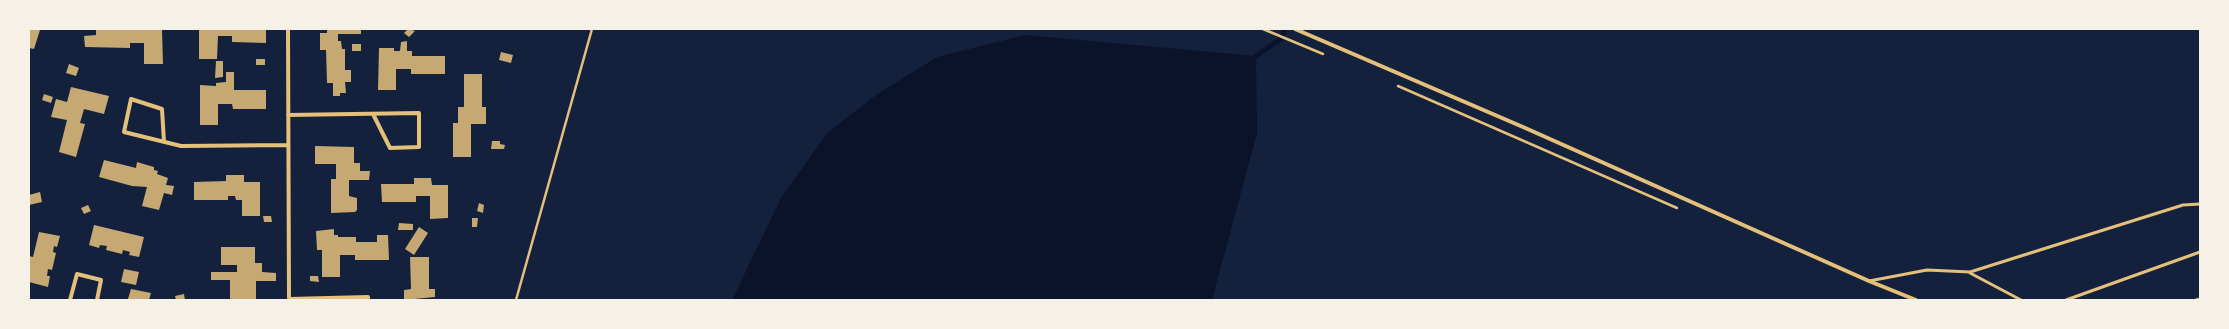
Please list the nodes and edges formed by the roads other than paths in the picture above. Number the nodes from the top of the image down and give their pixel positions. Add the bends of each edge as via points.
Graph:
1 (288, 29) edge
2 (1295, 29) edge
3 (373, 114) junction
4 (288, 115) junction
5 (164, 142) junction
6 (287, 145) junction
7 (2200, 204) edge
8 (2200, 252) edge
9 (1970, 272) junction
10 (1869, 281) junction
11 (289, 299) edge
12 (2200, 299) edge
13 (70, 300) edge
14 (97, 300) edge
15 (368, 300) edge
16 (1916, 300) edge
17 (2021, 300) edge
18 (2066, 300) edge
19 (2196, 300) edge

1 - 4 street
2 - 10 street
3 - 3 street via 419,113 419,147 390,148
3 - 4 street
4 - 6 street
5 - 5 street via 124,132 131,99 162,109
5 - 6 street via 181,146
6 - 11 street
7 - 9 lane via 2183,206
8 - 18 lane
9 - 10 lane via 1927,270
9 - 17 lane
10 - 16 street
11 - 15 street via 368,297
12 - 19 lane
13 - 14 street via 77,274 101,280

